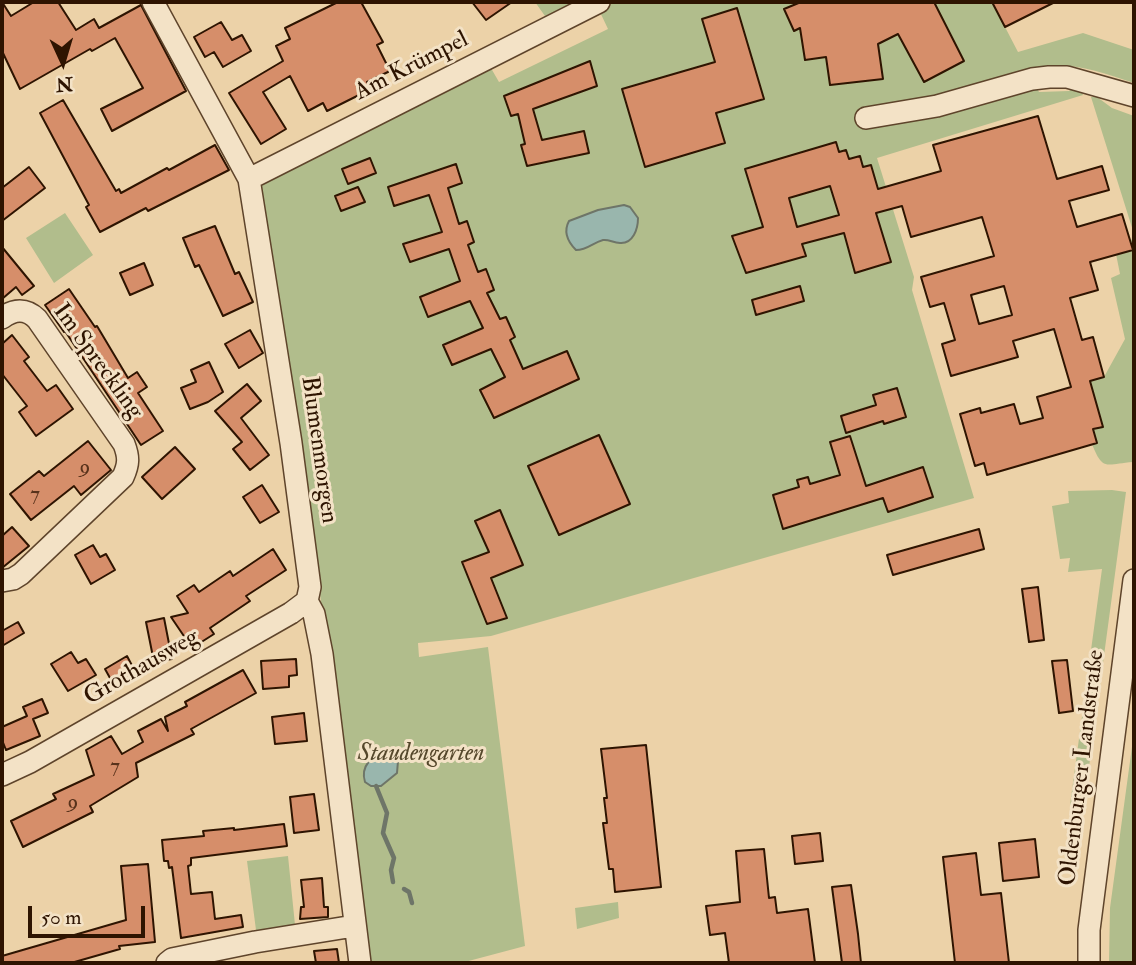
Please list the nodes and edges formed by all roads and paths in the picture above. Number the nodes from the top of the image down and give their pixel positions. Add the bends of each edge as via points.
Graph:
1 (153, 2) edge
2 (599, 2) edge
3 (1134, 96) edge
4 (866, 118) dead end
5 (249, 179) junction
6 (2, 318) edge
7 (1134, 580) edge
8 (2, 581) edge
9 (307, 601) junction
10 (2, 775) edge
11 (354, 926) junction
12 (167, 963) edge
13 (360, 963) edge
14 (1089, 963) edge

1 - 5 street, Blumenmorgen
2 - 5 street, Am Krümpel
3 - 4 street via 1077,79 1049,77 937,106
5 - 9 street, Blumenmorgen via 291,443 310,587
6 - 8 street, Im Spreckling via 19,311 37,319 124,444 128,466 21,574
7 - 14 street, Oldenburger Landstraße via 1101,827
9 - 10 street, Grothausweg
9 - 11 street, Blumenmorgen via 322,654
11 - 12 street
11 - 13 street, Blumenmorgen

